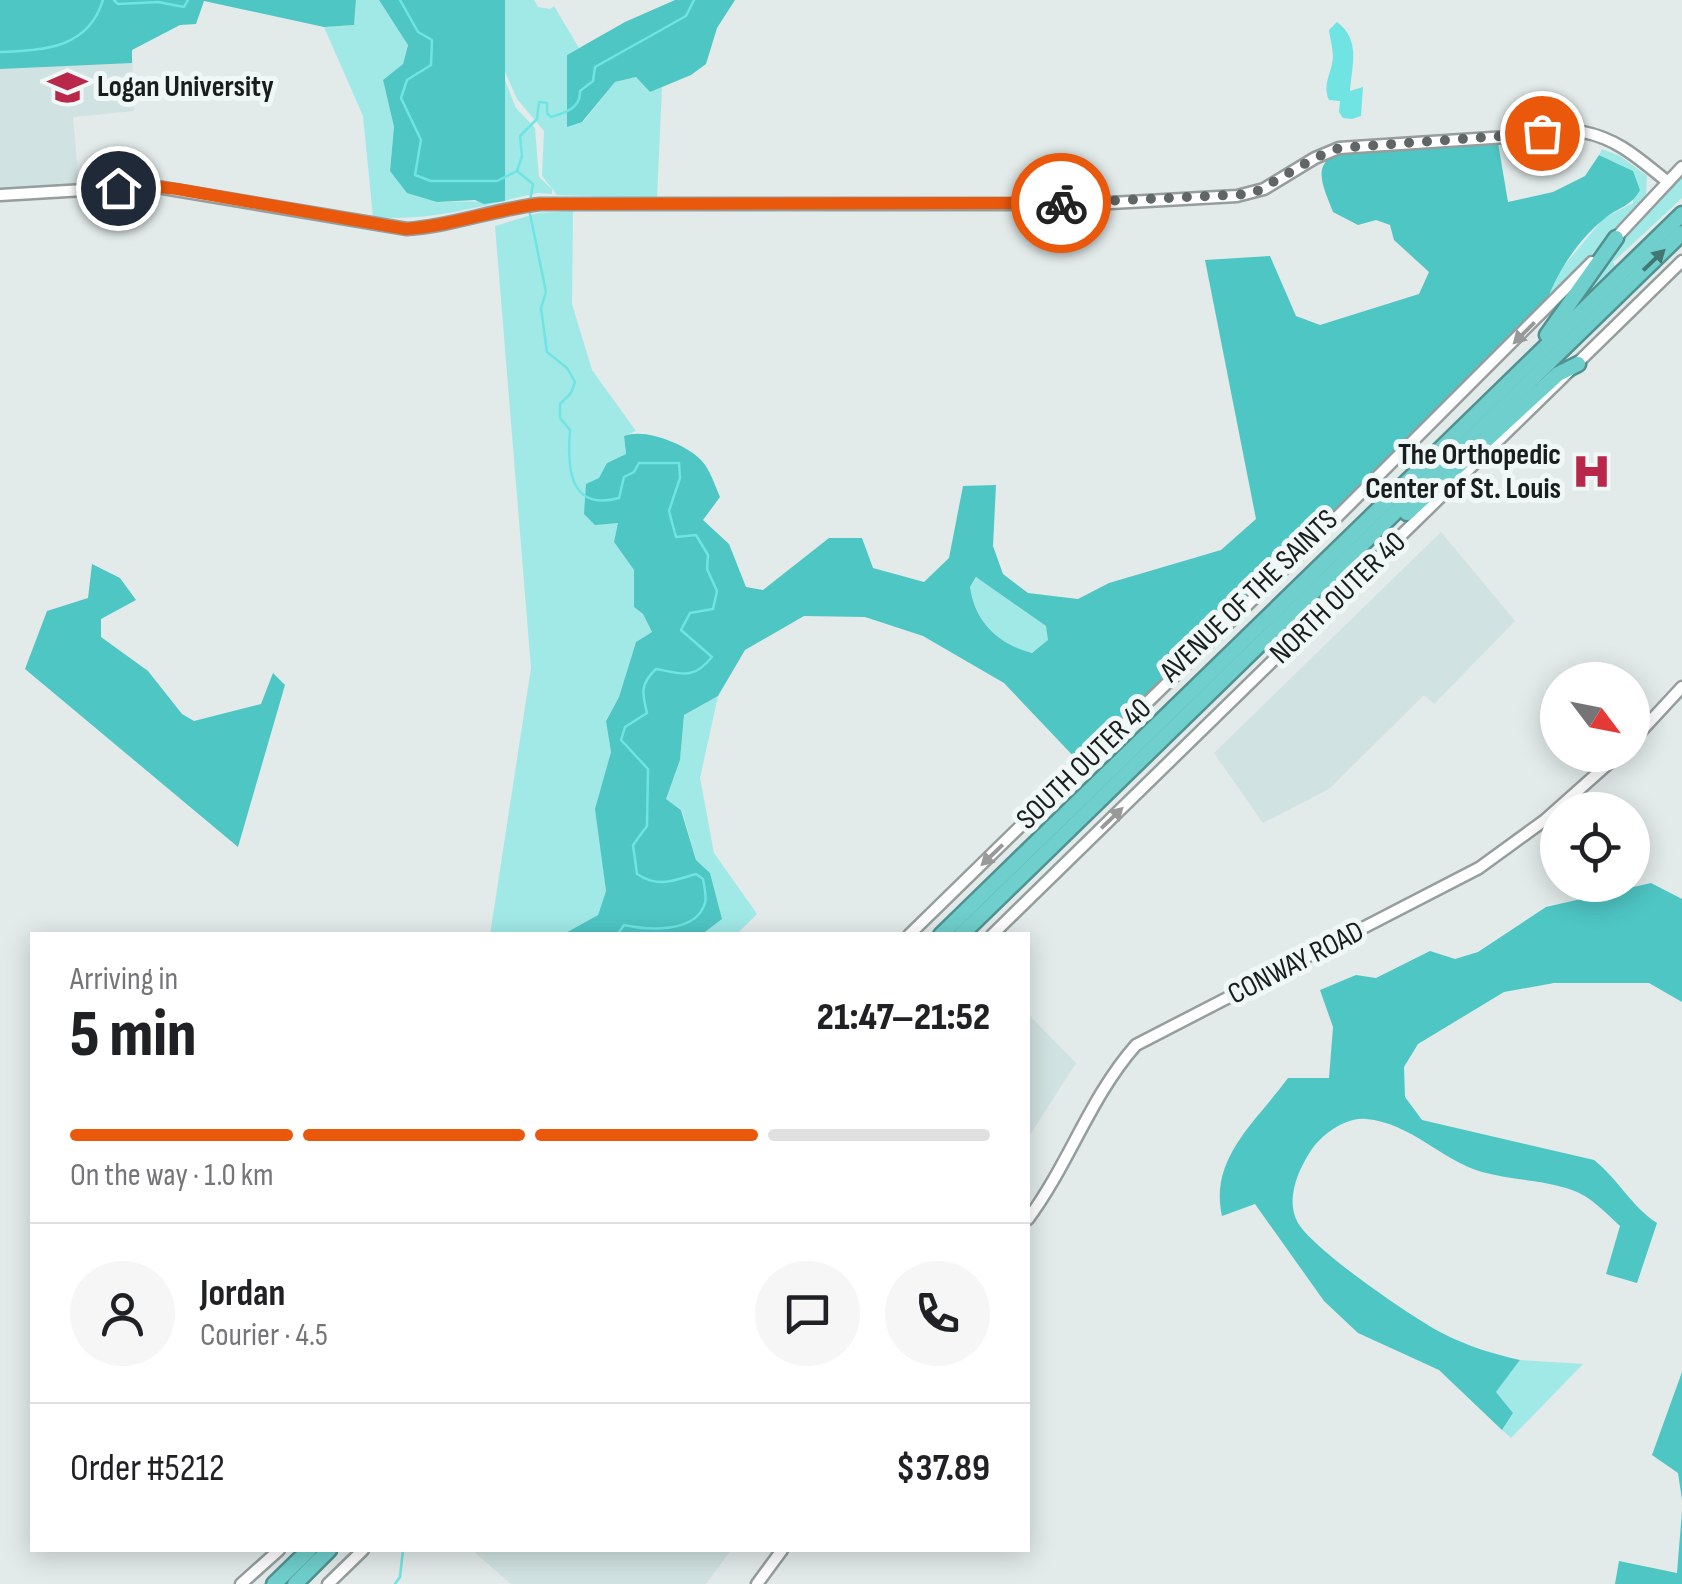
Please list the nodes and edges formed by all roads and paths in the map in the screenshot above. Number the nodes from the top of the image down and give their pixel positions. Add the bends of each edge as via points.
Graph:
1 (1682, 167) edge
2 (1668, 182) junction
3 (0, 196) edge
4 (1682, 214) edge
5 (1682, 233) edge
6 (1616, 238) junction
7 (1682, 261) edge
8 (1530, 361) junction
9 (1578, 364) junction
10 (1358, 548) junction
11 (1682, 686) edge
12 (1650, 721) edge
13 (1599, 772) edge
14 (912, 932) edge
15 (944, 932) edge
16 (964, 932) edge
17 (995, 932) edge
18 (1030, 1216) edge
19 (277, 1552) edge
20 (307, 1552) edge
21 (328, 1552) edge
22 (361, 1552) edge
23 (781, 1552) edge
24 (241, 1584) edge
25 (274, 1584) edge
26 (294, 1584) edge
27 (328, 1584) edge
28 (757, 1584) edge

1 - 2 street, SOUTH OUTER 40
2 - 3 street via 1627,149 1583,132 1339,148 1264,190 1092,204 553,204 406,229 151,186
2 - 6 street, SOUTH OUTER 40
4 - 8 highway, AVENUE OF THE SAINTS
10 -> 5 highway, AVENUE OF THE SAINTS
6 - 8 highway
6 -> 14 street, SOUTH OUTER 40
7 - 9 street, NORTH OUTER 40
8 - 15 highway, AVENUE OF THE SAINTS
9 - 10 highway via 1558,374 1396,523
17 -> 9 street, NORTH OUTER 40
10 - 16 highway, AVENUE OF THE SAINTS
11 - 12 street
13 - 18 street, CONWAY ROAD via 1479,868 1136,1045 1110,1077
19 - 24 street
20 - 25 highway
21 - 26 highway
22 - 27 street
23 - 28 street

